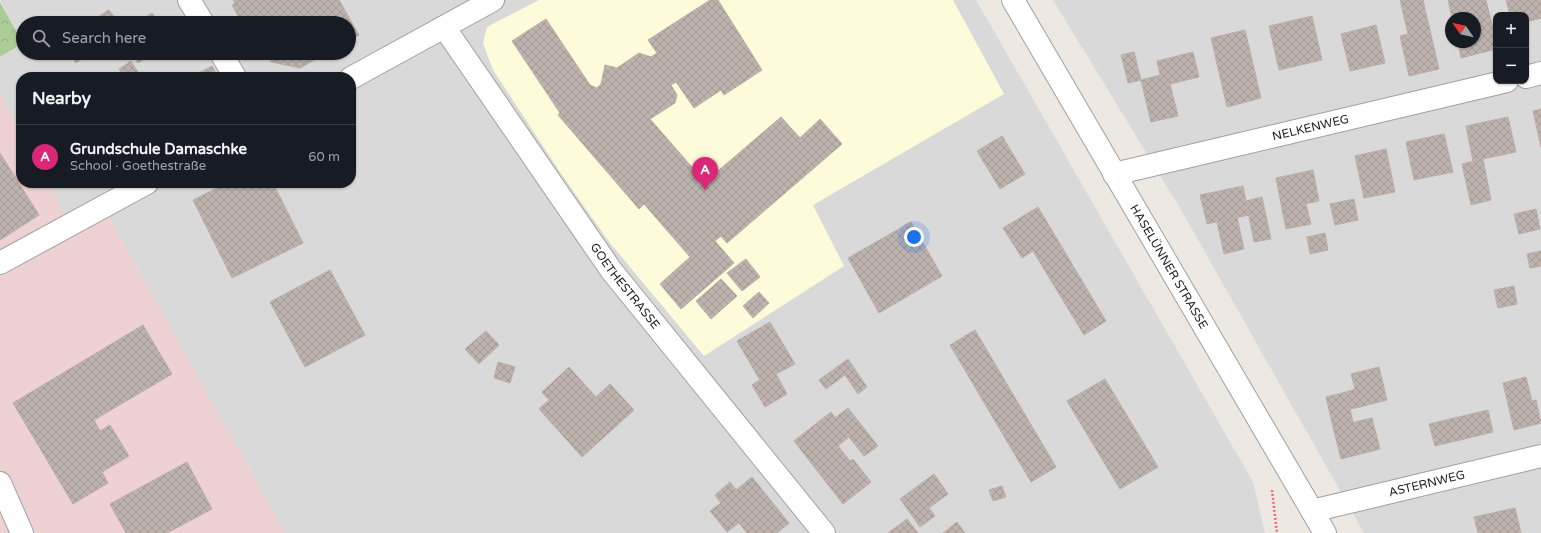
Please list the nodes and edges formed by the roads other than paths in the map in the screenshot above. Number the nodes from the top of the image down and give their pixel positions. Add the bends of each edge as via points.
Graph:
1 (189, 0) edge
2 (493, 0) edge
3 (1013, 0) edge
4 (199, 16) edge
5 (444, 27) junction
6 (225, 60) edge
7 (232, 72) edge
8 (1541, 73) edge
9 (356, 75) edge
10 (1529, 75) edge
11 (1494, 84) edge
12 (1114, 174) junction
13 (138, 188) edge
14 (0, 263) edge
15 (1541, 456) edge
16 (0, 483) edge
17 (1312, 511) junction
18 (22, 533) edge
19 (824, 533) edge
20 (1325, 533) edge

1 - 4 street
2 - 5 street
3 - 12 street, HASELÜNNER STRASSE
5 - 9 street
5 - 19 street, GOETHESTRASSE via 611,270
6 - 7 street
8 - 10 street
11 - 12 street, NELKENWEG
12 - 17 street, HASELÜNNER STRASSE
13 - 14 street
15 - 17 street, ASTERNWEG
16 - 18 street
17 - 20 street, HASELÜNNER STRASSE

